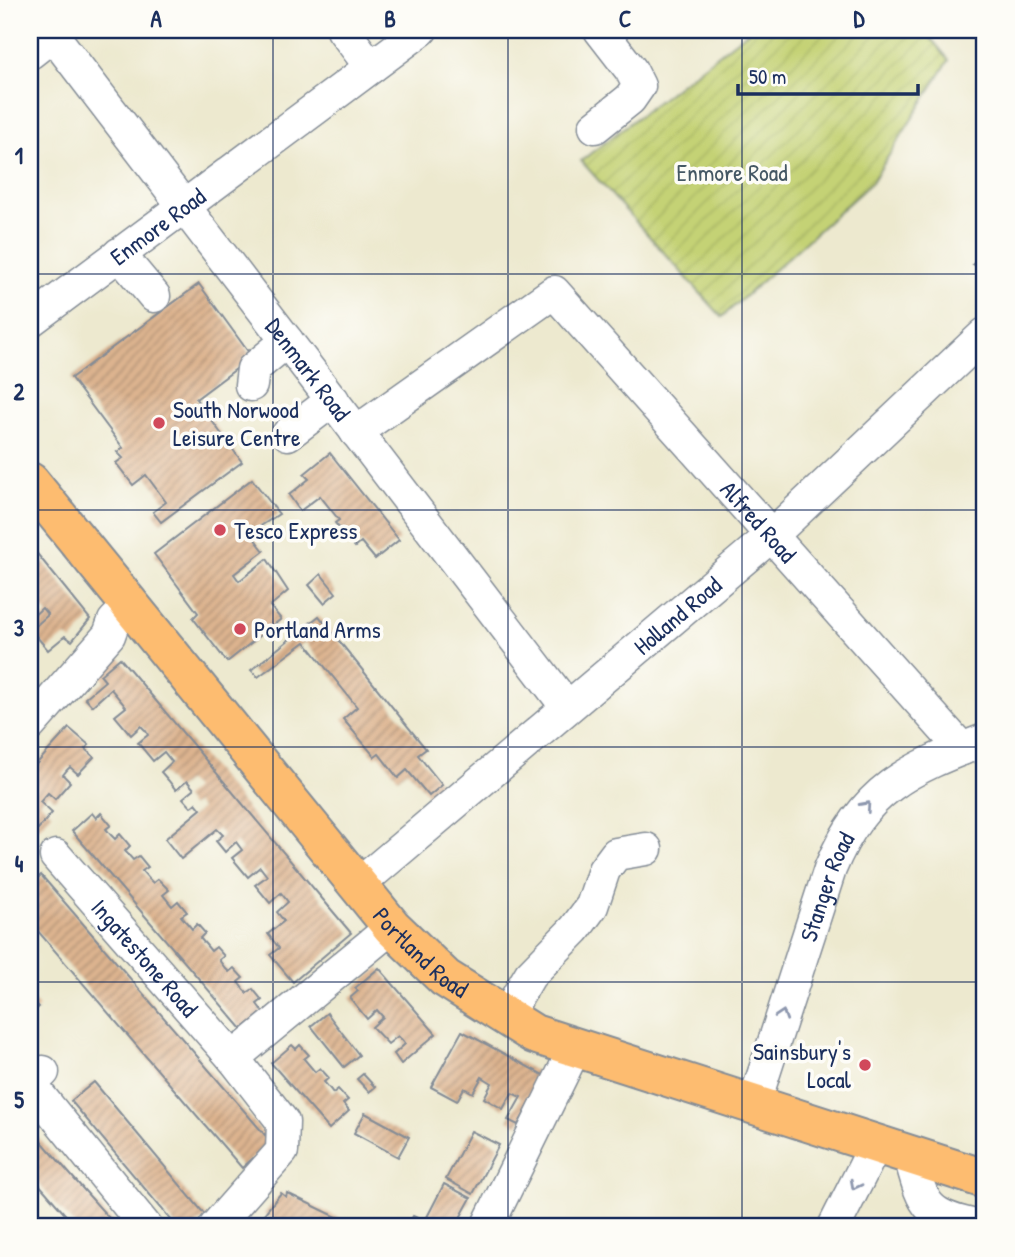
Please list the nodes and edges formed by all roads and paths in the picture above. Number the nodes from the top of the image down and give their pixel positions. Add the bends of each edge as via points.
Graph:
1 (343, 30) edge
2 (421, 30) edge
3 (600, 30) edge
4 (44, 39) edge
5 (371, 67) junction
6 (595, 127) dead end
7 (183, 206) junction
8 (119, 254) junction
9 (154, 296) dead end
10 (30, 321) edge
11 (985, 334) edge
12 (286, 341) junction
13 (250, 385) dead end
14 (333, 400) junction
15 (356, 432) junction
16 (288, 434) dead end
17 (30, 482) edge
18 (771, 536) junction
19 (119, 620) junction
20 (567, 707) junction
21 (30, 725) edge
22 (974, 744) edge
23 (646, 849) dead end
24 (56, 856) dead end
25 (358, 885) junction
26 (392, 927) junction
27 (506, 1016) junction
28 (575, 1048) junction
29 (233, 1058) junction
30 (35, 1082) edge
31 (754, 1104) junction
32 (893, 1148) junction
33 (985, 1179) edge
34 (146, 1227) edge
35 (217, 1227) edge
36 (487, 1227) edge
37 (834, 1227) edge
38 (980, 1227) edge

1 - 5 street
2 - 5 street, Enmore Road
3 - 6 street via 639,86
4 - 7 street, Denmark Road
5 - 7 street, Enmore Road
7 - 8 street, Enmore Road
7 - 12 street, Denmark Road
8 - 9 street
8 - 10 street, Enmore Road
11 - 18 street, Holland Road
12 - 13 street via 253,369
12 - 14 street, Denmark Road
14 - 15 street, Denmark Road
14 - 16 street
15 - 18 street, Alfred Road via 554,292
15 - 20 street, Denmark Road
17 - 19 main road, Portland Road
18 - 20 street, Holland Road
18 - 22 street, Alfred Road
19 - 21 street
19 - 25 main road, Portland Road
20 - 25 street, Holland Road
31 -> 22 street, Stanger Road via 846,832 868,803 900,776
23 - 27 street via 616,854 604,870 592,906 530,975
24 - 29 street, Ingatestone Road
25 - 26 main road, Portland Road
26 - 27 main road, Portland Road via 445,978
26 - 29 street
27 - 28 main road, Portland Road via 534,1034
28 - 31 main road, Portland Road
28 - 36 street
29 - 35 street, Ingatestone Road via 283,1122 282,1151
30 - 34 street
31 - 32 main road, Portland Road
32 - 33 main road, Portland Road
32 -> 37 street
32 - 38 street via 927,1206 940,1216

